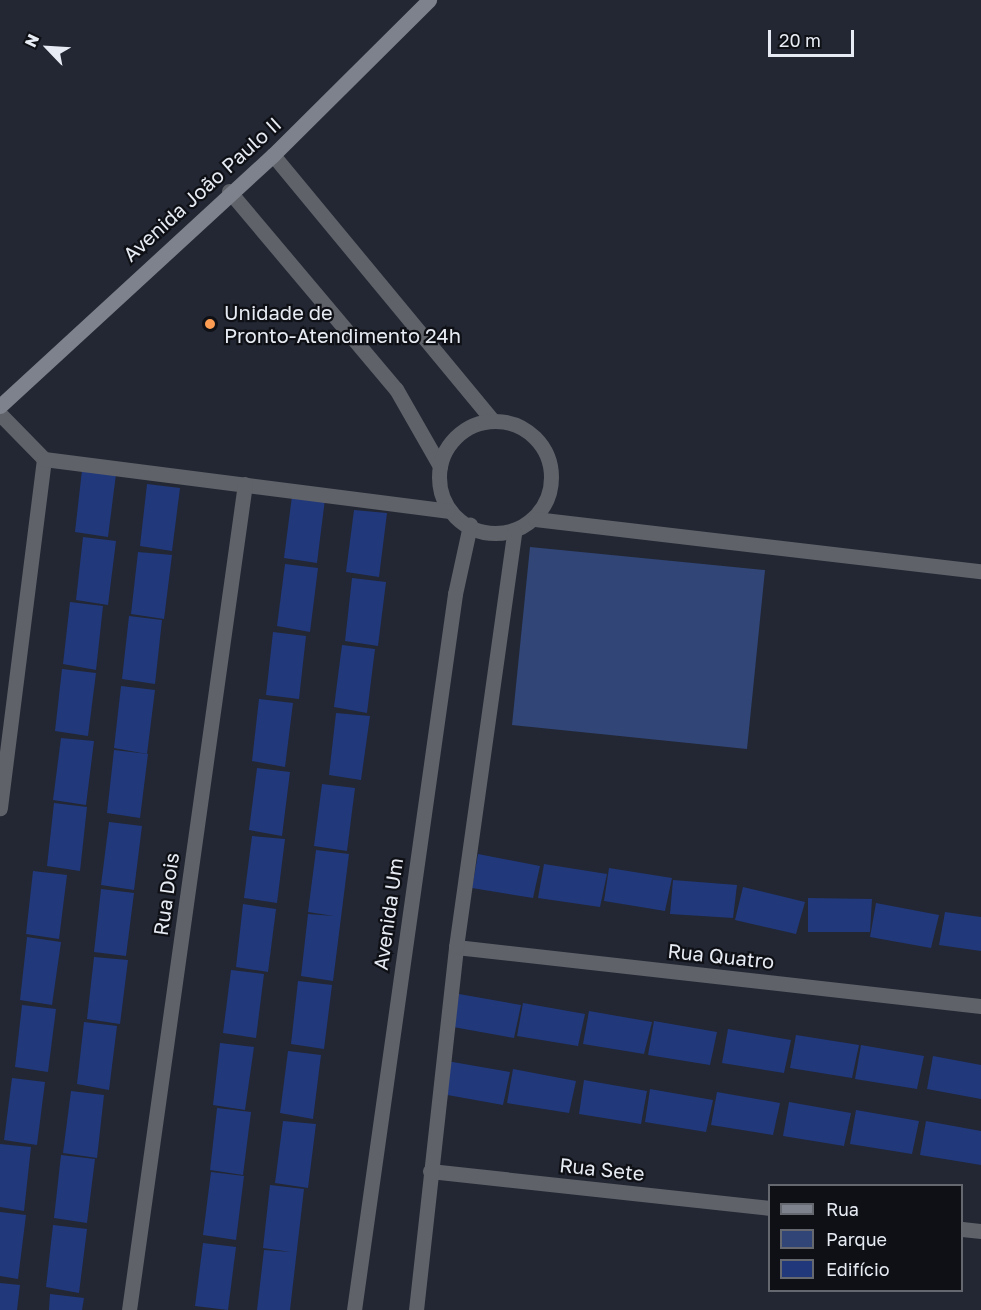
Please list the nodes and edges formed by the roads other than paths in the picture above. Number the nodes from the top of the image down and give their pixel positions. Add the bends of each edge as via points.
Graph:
1 (429, 0) edge
2 (273, 155) junction
3 (229, 191) junction
4 (0, 406) edge
5 (0, 414) edge
6 (492, 420) junction
7 (44, 459) junction
8 (440, 466) junction
9 (245, 484) junction
10 (448, 511) junction
11 (535, 519) junction
12 (470, 525) junction
13 (514, 532) junction
14 (981, 571) edge
15 (0, 807) edge
16 (456, 947) junction
17 (981, 1006) edge
18 (430, 1171) junction
19 (768, 1208) edge
20 (963, 1229) edge
21 (981, 1231) edge
22 (129, 1310) edge
23 (354, 1310) edge
24 (416, 1310) edge

1 - 2 street, Avenida João Paulo II
2 - 3 street, Avenida João Paulo II
2 - 6 street
3 - 4 street, Avenida João Paulo II
3 - 8 street via 396,389
5 - 7 street
6 - 8 street via 458,434
6 - 11 street via 526,430 548,458 548,494
7 - 9 street
7 - 15 street
8 - 10 street
9 - 10 street
9 - 22 street, Rua Dois
10 - 12 street
11 - 13 street
11 - 14 street
12 - 13 street
12 - 23 street, Avenida Um via 455,594
13 - 16 street
16 - 17 street, Rua Quatro
16 - 18 street
18 - 19 street, Rua Sete
18 - 24 street
20 - 21 street

